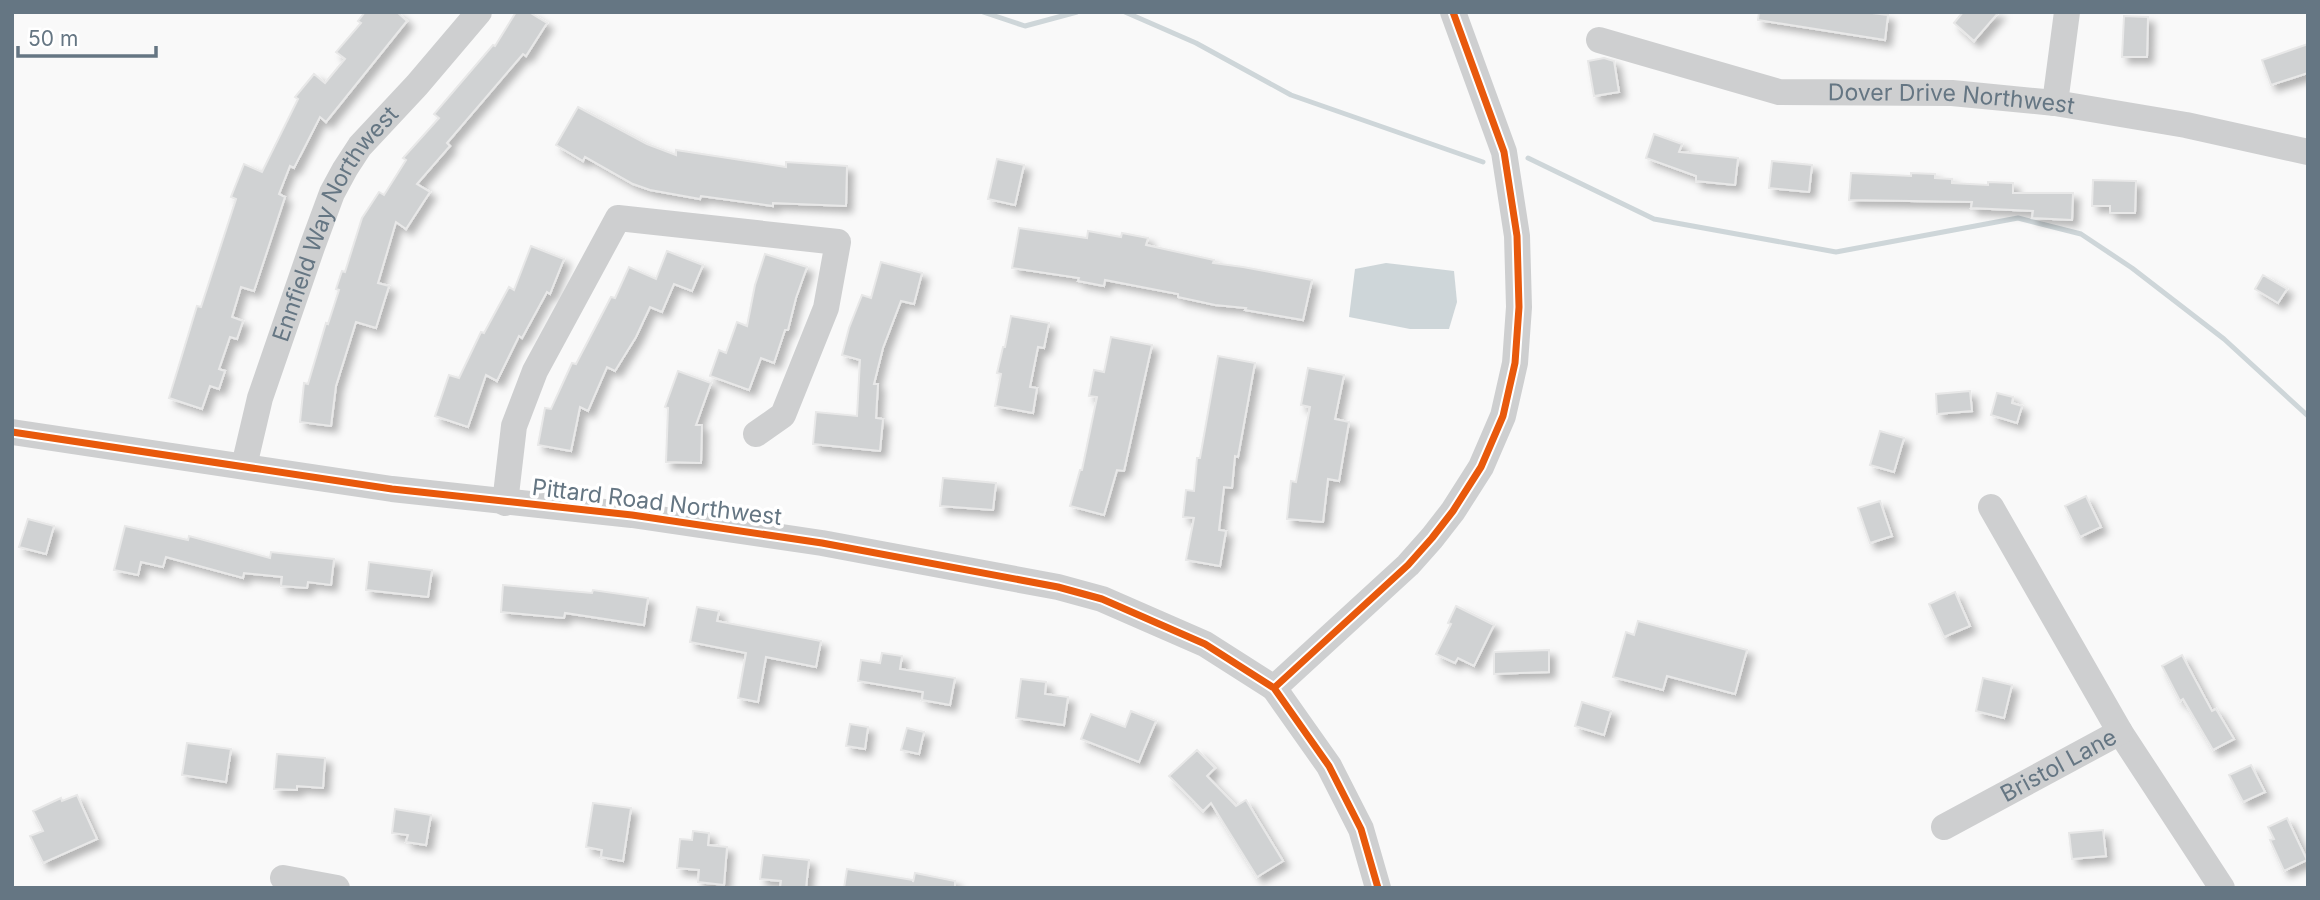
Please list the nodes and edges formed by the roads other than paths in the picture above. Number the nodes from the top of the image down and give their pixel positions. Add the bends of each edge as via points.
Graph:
1 (479, 12) edge
2 (1453, 12) edge
3 (2067, 12) edge
4 (1599, 40) dead end
5 (2056, 103) junction
6 (2308, 152) edge
7 (12, 432) edge
8 (756, 434) dead end
9 (244, 466) junction
10 (505, 503) junction
11 (1992, 508) dead end
12 (1275, 688) junction
13 (2120, 732) junction
14 (1944, 827) dead end
15 (283, 878) dead end
16 (337, 888) edge
17 (1378, 888) edge
18 (2222, 888) edge

1 - 9 street, Ennfield Way Northwest via 360,146 332,193 269,373
2 - 12 street via 1504,152 1517,236 1520,307 1515,363 1503,416 1475,478 1432,538
3 - 5 street
4 - 5 street, Dover Drive Northwest via 1779,93 1952,93
5 - 6 street, Dover Drive Northwest
7 - 9 street, Pittard Road Northwest
8 - 10 street via 783,415 826,307 838,242 618,218 535,370 514,426
9 - 10 street, Pittard Road Northwest
10 - 12 street, Pittard Road Northwest via 632,515 822,542 1058,587 1102,599 1205,644
11 - 13 street
12 - 17 street via 1329,766 1361,829
13 - 14 street, Bristol Lane
13 - 18 street, Bristol Lane
15 - 16 street

